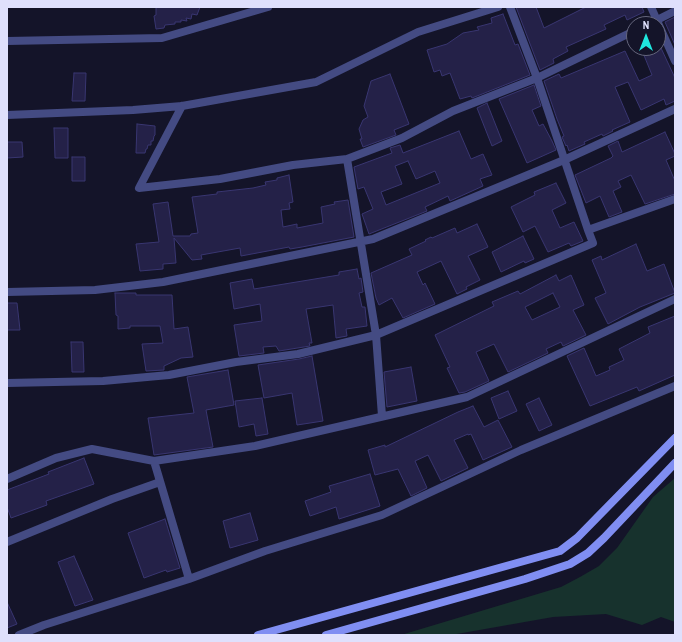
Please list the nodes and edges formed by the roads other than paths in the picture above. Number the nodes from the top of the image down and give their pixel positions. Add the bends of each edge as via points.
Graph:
1 (268, 7) edge
2 (498, 7) edge
3 (510, 7) edge
4 (675, 11) edge
5 (665, 16) edge
6 (626, 35) edge
7 (666, 40) edge
8 (7, 41) edge
9 (675, 61) edge
10 (537, 78) junction
11 (182, 106) junction
12 (675, 109) edge
13 (7, 115) edge
14 (347, 159) junction
15 (564, 160) junction
16 (675, 199) edge
17 (588, 230) junction
18 (360, 241) junction
19 (7, 292) edge
20 (675, 299) edge
21 (376, 335) junction
22 (7, 383) edge
23 (675, 386) edge
24 (382, 416) junction
25 (675, 438) edge
26 (154, 461) junction
27 (675, 463) edge
28 (7, 479) edge
29 (160, 482) junction
30 (7, 542) edge
31 (189, 579) junction
32 (19, 635) edge
33 (258, 635) edge
34 (326, 635) edge

1 - 8 street via 162,38
2 - 11 street via 418,32 316,82
3 - 10 street
4 - 5 street
6 - 10 street
7 - 9 street
10 - 14 street via 453,111 402,138
10 - 15 street
11 - 13 street
11 - 14 street via 139,188 220,179 294,165
12 - 15 street
14 - 18 street
15 - 17 street
15 - 18 street via 373,239
16 - 17 street
17 - 21 street via 594,243
18 - 19 street via 163,282 95,290
18 - 21 street
20 - 24 street via 467,397
21 - 22 street via 298,354 236,362 169,375 103,381
21 - 24 street
23 - 31 street via 521,450 382,515 265,551
24 - 26 street via 255,446
25 - 33 main road via 577,538 560,551
26 - 28 street via 92,449 56,458
26 - 29 street
27 - 34 main road via 599,543 570,564
29 - 30 street
29 - 31 street
31 - 32 street

